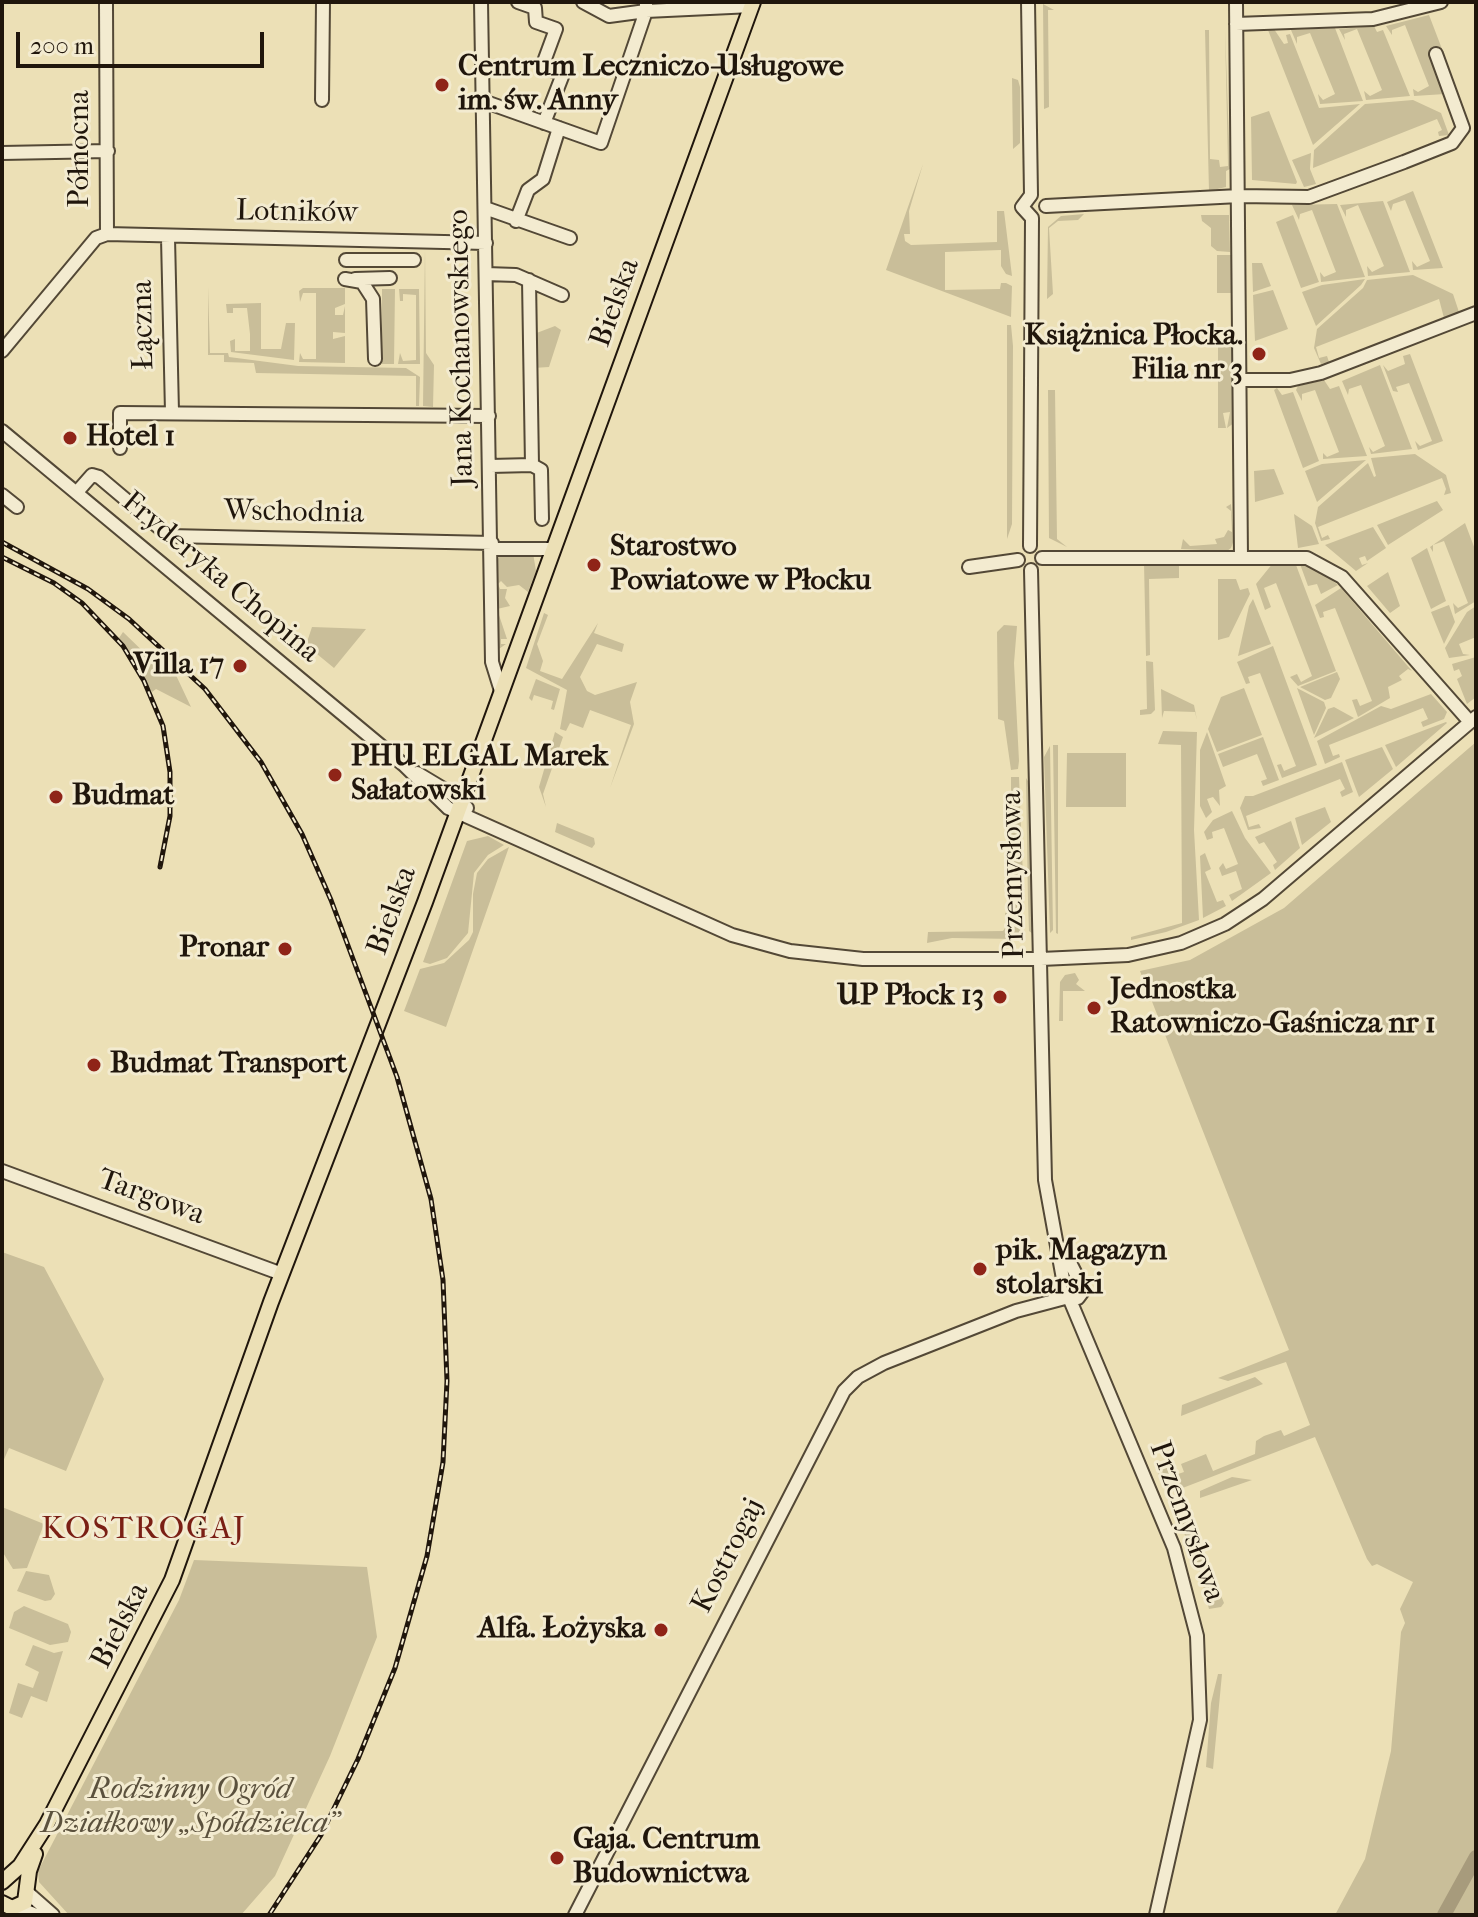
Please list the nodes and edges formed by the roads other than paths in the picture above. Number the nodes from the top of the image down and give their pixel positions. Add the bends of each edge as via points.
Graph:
1 (106, 2) edge
2 (323, 2) edge
3 (481, 2) edge
4 (518, 2) edge
5 (548, 2) edge
6 (583, 2) edge
7 (1021, 2) edge
8 (1028, 2) edge
9 (1236, 2) edge
10 (1441, 2) edge
11 (753, 4) edge
12 (646, 7) edge
13 (535, 8) junction
14 (1236, 24) junction
15 (1436, 54) dead end
16 (1027, 65) junction
17 (322, 100) dead end
18 (483, 101) junction
19 (544, 123) junction
20 (559, 128) junction
21 (108, 151) junction
22 (2, 153) edge
23 (1031, 195) junction
24 (1239, 196) junction
25 (1046, 206) junction
26 (485, 208) junction
27 (1032, 218) junction
28 (516, 221) junction
29 (107, 234) junction
30 (168, 238) junction
31 (570, 238) dead end
32 (486, 243) junction
33 (346, 260) dead end
34 (414, 260) dead end
35 (486, 274) junction
36 (390, 278) dead end
37 (529, 280) junction
38 (562, 295) dead end
39 (1476, 313) edge
40 (2, 351) edge
41 (375, 359) dead end
42 (1240, 380) junction
43 (172, 412) junction
44 (489, 416) junction
45 (2, 431) edge
46 (120, 448) dead end
47 (532, 465) junction
48 (490, 466) junction
49 (77, 492) junction
50 (2, 495) edge
51 (17, 507) dead end
52 (542, 519) dead end
53 (492, 546) junction
54 (1030, 546) junction
55 (553, 549) junction
56 (1241, 556) junction
57 (1042, 558) junction
58 (1018, 560) junction
59 (969, 567) dead end
60 (1031, 570) junction
61 (492, 662) junction
62 (509, 671) junction
63 (501, 691) junction
64 (1473, 720) edge
65 (458, 807) junction
66 (1041, 959) junction
67 (2, 1171) edge
68 (282, 1274) junction
69 (1069, 1289) junction
70 (47, 1824) junction
71 (4, 1880) edge
72 (27, 1890) junction
73 (10, 1908) edge
74 (36, 1915) edge
75 (53, 1915) edge
76 (575, 1915) edge
77 (1156, 1915) edge

1 - 21 street, Północna
2 - 17 street
3 - 18 street, Jana Kochanowskiego
4 - 13 street
5 - 13 street
6 - 12 street via 609,16
7 - 16 street
8 - 16 street
9 - 14 street
10 - 14 street via 1373,19
11 - 12 street
11 - 55 main road, Bielska
12 - 20 street via 601,143
13 - 19 street via 536,22 556,29 542,67 563,74
14 - 24 street
15 - 24 street via 1463,128 1452,143 1321,194
16 - 23 street
18 - 19 street
18 - 26 street, Jana Kochanowskiego
19 - 20 street
20 - 28 street via 543,179 528,190
21 - 22 street
21 - 29 street, Północna
23 - 25 street via 1041,197
23 - 27 street via 1022,207
24 - 25 street
24 - 42 street
25 - 27 street via 1042,216
26 - 28 street
26 - 32 street, Jana Kochanowskiego
27 - 54 street
28 - 31 street
29 - 30 street, Lotników
29 - 40 street, Północna via 96,238
30 - 32 street, Lotników
30 - 43 street, Łączna
32 - 35 street, Jana Kochanowskiego
33 - 34 street
35 - 37 street
35 - 44 street, Jana Kochanowskiego
36 - 41 street via 350,279 370,291 373,299
37 - 38 street
37 - 47 street
39 - 42 street via 1321,373 1290,380
42 - 56 street
43 - 44 street
43 - 46 street via 120,413
44 - 48 street, Jana Kochanowskiego
45 - 49 street, Fryderyka Chopina
47 - 48 street
47 - 52 street via 541,470
48 - 53 street, Jana Kochanowskiego
49 - 53 street, Wschodnia via 92,475 99,477 169,536
49 - 65 street, Fryderyka Chopina via 404,765 436,800
50 - 51 street
53 - 55 street
53 - 61 street, Jana Kochanowskiego
54 - 57 street
54 - 58 street via 1019,552
55 - 62 main road, Bielska
56 - 57 street
56 - 64 street via 1297,556 1333,570
57 - 60 street
58 - 59 street
58 - 60 street
60 - 66 street, Przemysłowa
61 - 62 street
61 - 63 street, Jana Kochanowskiego
62 - 63 main road, Bielska
63 - 65 main road, Bielska
64 - 66 street, Fryderyka Chopina via 1282,883 1225,924 1146,952
65 - 66 street, Fryderyka Chopina via 684,914 778,949 855,959
65 - 68 main road, Bielska
66 - 69 street, Przemysłowa via 1045,1166
67 - 68 street, Targowa
68 - 70 main road, Bielska via 172,1580
69 - 76 street, Kostrogaj via 874,1367 842,1395
69 - 77 street, Przemysłowa via 1174,1548 1197,1636 1200,1720
70 - 71 main road, Bielska via 20,1866
70 - 72 main road, Bielska
71 - 72 main road, Bielska via 16,1878
72 - 73 main road, Bielska via 25,1902
72 - 75 street
73 - 74 street

